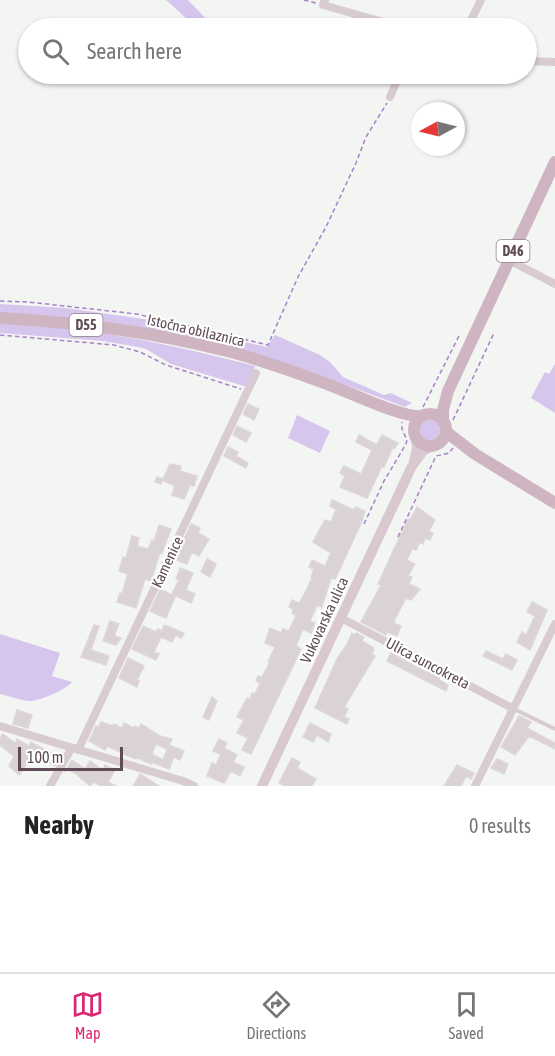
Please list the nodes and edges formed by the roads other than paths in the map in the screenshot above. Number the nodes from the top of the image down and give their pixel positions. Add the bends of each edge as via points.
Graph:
1 (481, 0) edge
2 (324, 2) edge
3 (373, 18) edge
4 (472, 18) edge
5 (537, 61) edge
6 (555, 62) edge
7 (396, 84) edge
8 (390, 97) road end
9 (555, 162) edge
10 (509, 260) junction
11 (555, 284) edge
12 (0, 318) edge
13 (256, 373) dead end
14 (448, 391) junction
15 (378, 404) junction
16 (424, 413) junction
17 (445, 426) junction
18 (415, 434) junction
19 (434, 445) junction
20 (475, 454) junction
21 (412, 466) junction
22 (555, 503) edge
23 (341, 618) junction
24 (555, 624) edge
25 (514, 709) junction
26 (0, 726) edge
27 (555, 729) edge
28 (75, 750) junction
29 (182, 784) edge
30 (50, 786) edge
31 (194, 786) edge
32 (262, 786) edge
33 (475, 786) edge

1 - 4 street
2 - 3 street
5 - 6 street
7 - 8 street
9 - 10 main road, D46
10 - 11 street
10 - 14 main road, D46
12 - 15 main road, Istočna obilaznica / D55 via 92,325 172,338 260,361
13 - 28 street, Kamenice
14 - 16 main road, D46 via 436,408
14 - 17 main road, D46 via 443,410
15 - 16 main road, Istočna obilaznica / D55 via 410,416
15 - 18 main road, Istočna obilaznica / D55 via 403,420
16 - 17 main road, D55 via 437,416
16 - 18 main road via 416,422
17 - 19 main road via 443,438
17 - 20 main road, D55
18 - 19 main road, D55 via 423,444
18 - 21 main road, Vukovarska ulica via 417,448
19 - 20 main road, D55 via 447,444
19 - 21 main road, Vukovarska ulica
20 - 22 main road, D55
21 - 23 main road, Vukovarska ulica
23 - 25 street, Ulica suncokreta
23 - 32 main road, Vukovarska ulica
24 - 25 street
25 - 27 lane
25 - 33 street
26 - 28 street
28 - 29 street
28 - 30 street, Kamenice
29 - 31 street

